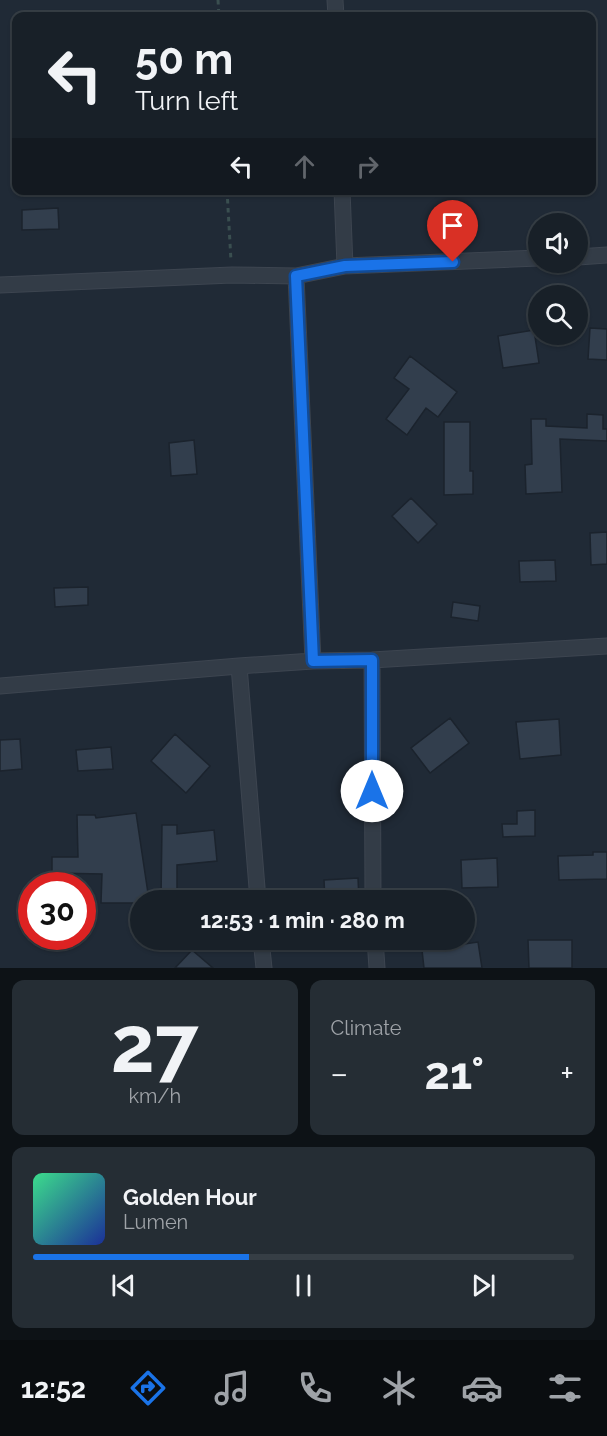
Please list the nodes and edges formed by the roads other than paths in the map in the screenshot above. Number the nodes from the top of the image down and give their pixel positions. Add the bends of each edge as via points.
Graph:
1 (342, 195) edge
2 (607, 255) edge
3 (588, 256) edge
4 (528, 258) edge
5 (345, 266) junction
6 (296, 276) junction
7 (0, 285) edge
8 (607, 646) edge
9 (372, 660) junction
10 (313, 661) junction
11 (239, 666) junction
12 (0, 686) edge
13 (257, 890) edge
14 (373, 890) edge
15 (262, 950) edge
16 (376, 950) edge
17 (264, 968) edge
18 (377, 968) edge

1 - 5 street
2 - 3 street
4 - 5 street
5 - 6 street
6 - 7 street
6 - 10 street
8 - 9 street
9 - 10 street
9 - 14 street
10 - 11 street
11 - 12 street
11 - 13 street
15 - 17 street
16 - 18 street

